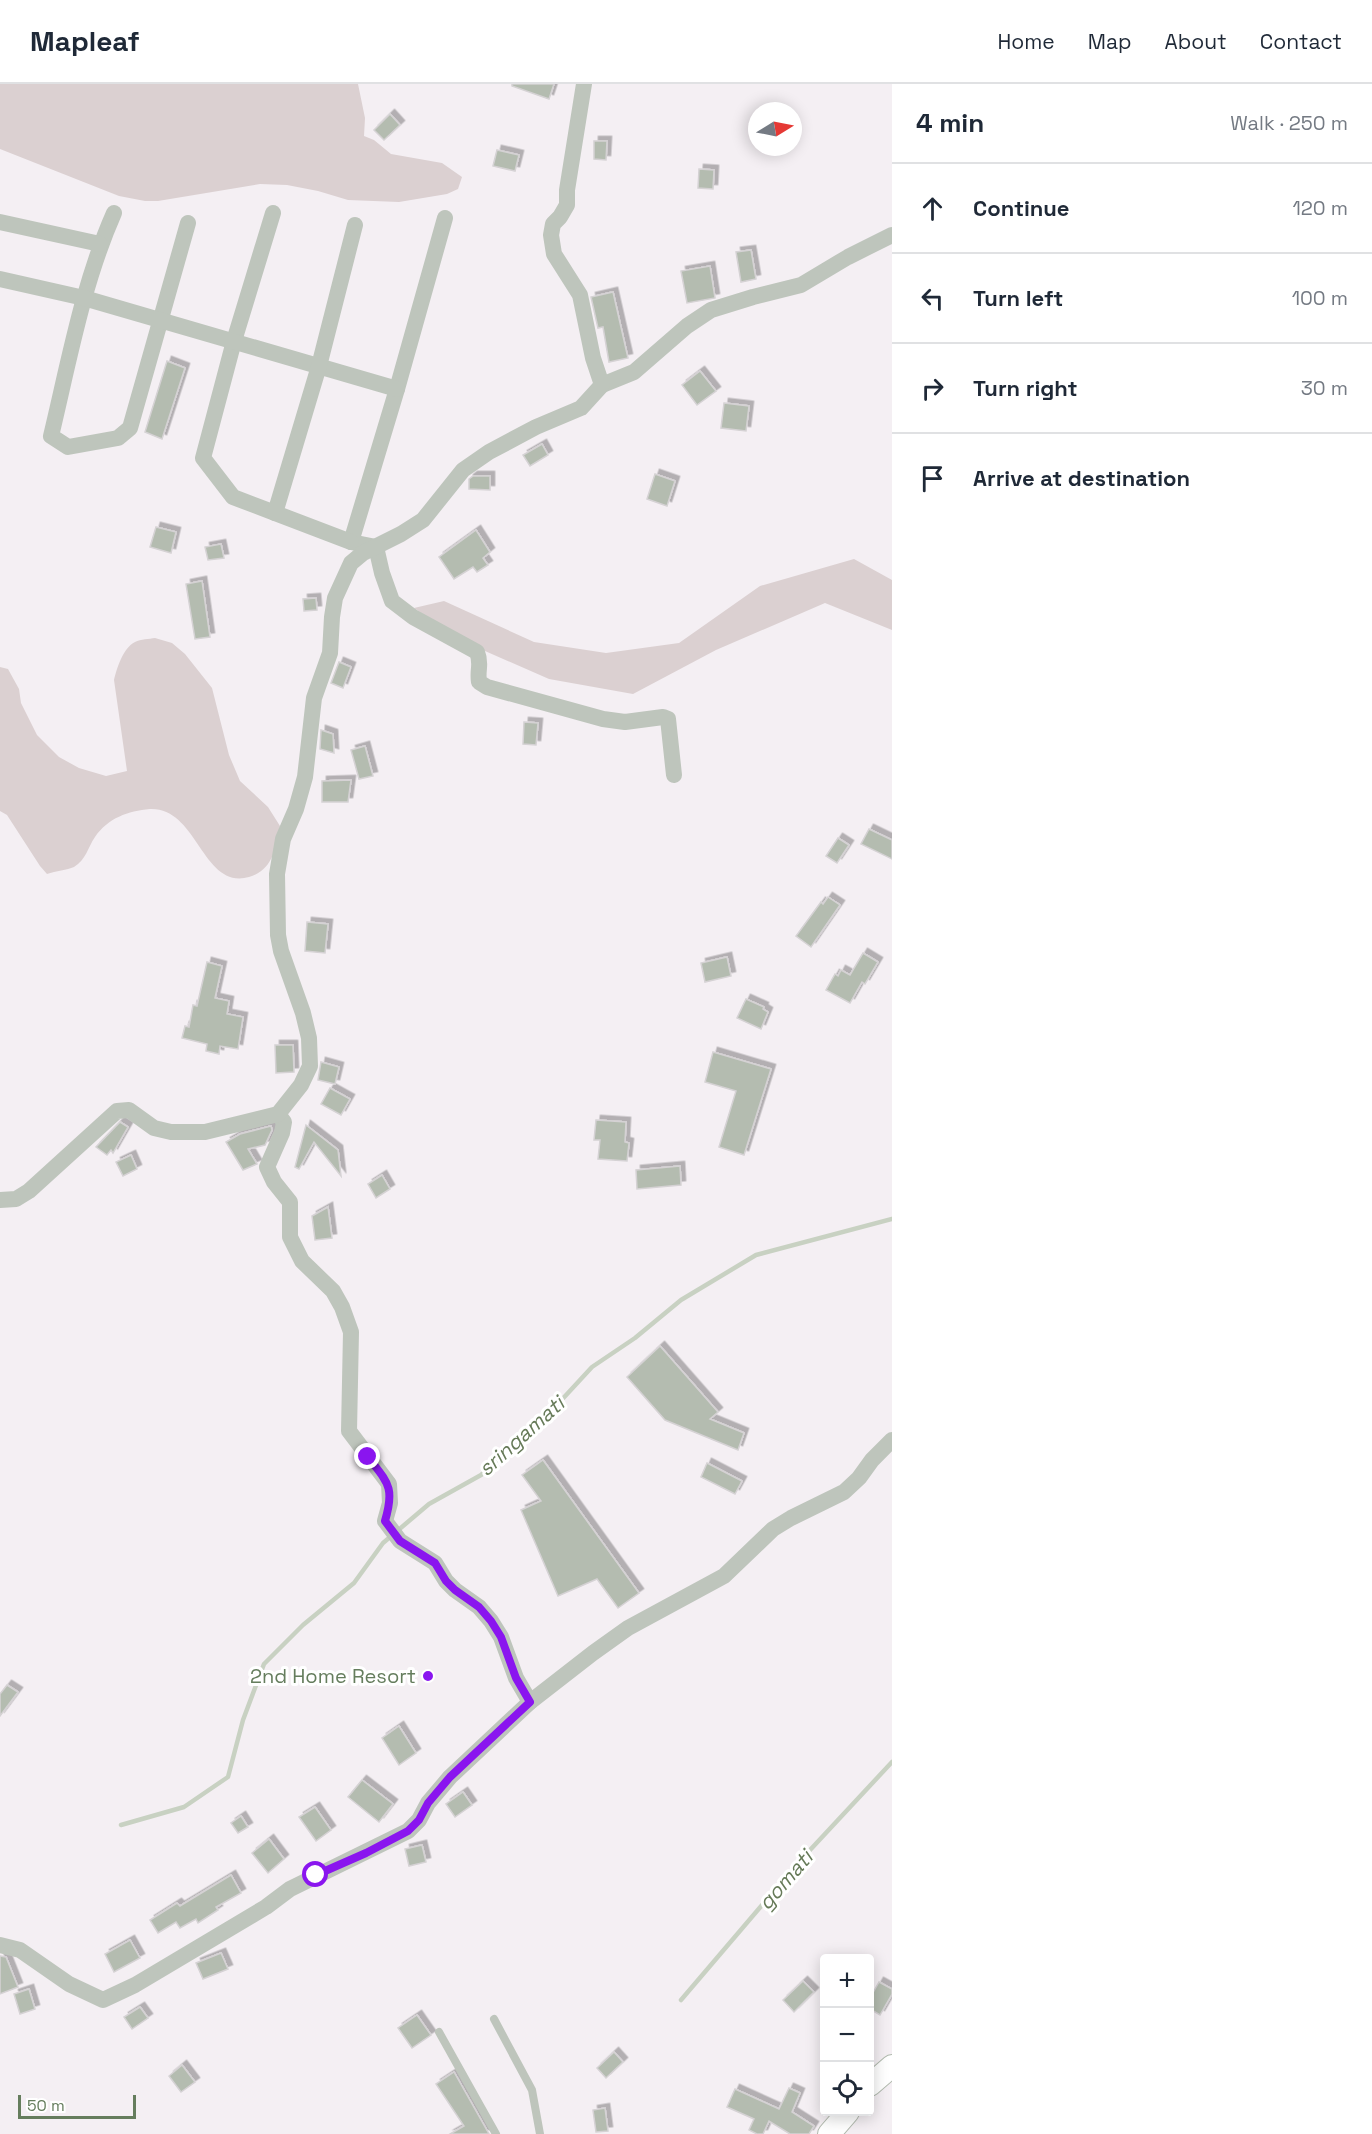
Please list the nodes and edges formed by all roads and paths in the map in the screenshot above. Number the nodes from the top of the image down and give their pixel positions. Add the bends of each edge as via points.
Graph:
1 (584, 84) edge
2 (114, 213) dead end
3 (273, 213) dead end
4 (445, 218) dead end
5 (0, 222) edge
6 (188, 223) dead end
7 (356, 225) dead end
8 (892, 235) edge
9 (100, 244) junction
10 (0, 279) edge
11 (84, 298) junction
12 (161, 320) junction
13 (234, 341) junction
14 (319, 366) junction
15 (602, 385) junction
16 (397, 389) junction
17 (275, 513) junction
18 (351, 542) junction
19 (376, 547) junction
20 (674, 776) dead end
21 (278, 1114) junction
22 (0, 1200) edge
23 (892, 1440) edge
24 (530, 1702) junction
25 (0, 1945) edge
26 (494, 2019) dead end
27 (439, 2032) dead end
28 (892, 2066) edge
29 (874, 2082) edge
30 (845, 2116) edge
31 (496, 2134) edge
32 (540, 2134) edge
33 (829, 2134) edge

1 - 15 street via 567,204 553,224 551,235 554,254 580,295
2 - 9 street
3 - 13 street
4 - 16 street
5 - 9 street
6 - 12 street
7 - 14 street
8 - 15 street via 801,285 711,310 634,372
9 - 11 street
10 - 11 street
11 - 12 street
11 - 12 street via 51,436 68,447 118,438 130,428
12 - 13 street
13 - 14 street
13 - 17 street via 203,458 233,497
14 - 16 street
14 - 17 street
15 - 19 street via 581,408 536,427 463,470 423,520
16 - 18 street
17 - 18 street
18 - 19 street
19 - 20 street via 392,602 477,652 481,661 479,682 603,719 668,719
19 - 21 street via 351,563 335,598 330,653 314,698 305,777 283,839 276,874 279,943 303,1013 310,1066 301,1085
21 - 22 street via 205,1132 182,1132 154,1128 129,1110 117,1111 29,1191
21 - 24 street via 284,1122 282,1133 267,1167 290,1202 290,1237 302,1261 333,1291 351,1332 349,1431 389,1484 390,1503 385,1521 400,1541 435,1563 446,1581 491,1621
23 - 24 street via 844,1491 773,1529 724,1576 628,1628
24 - 25 street via 450,1777 408,1831 290,1889 135,1985 103,2000 69,1984 20,1950
26 - 32 lane via 532,2090
27 - 31 lane
28 - 29 main road
30 - 33 main road

